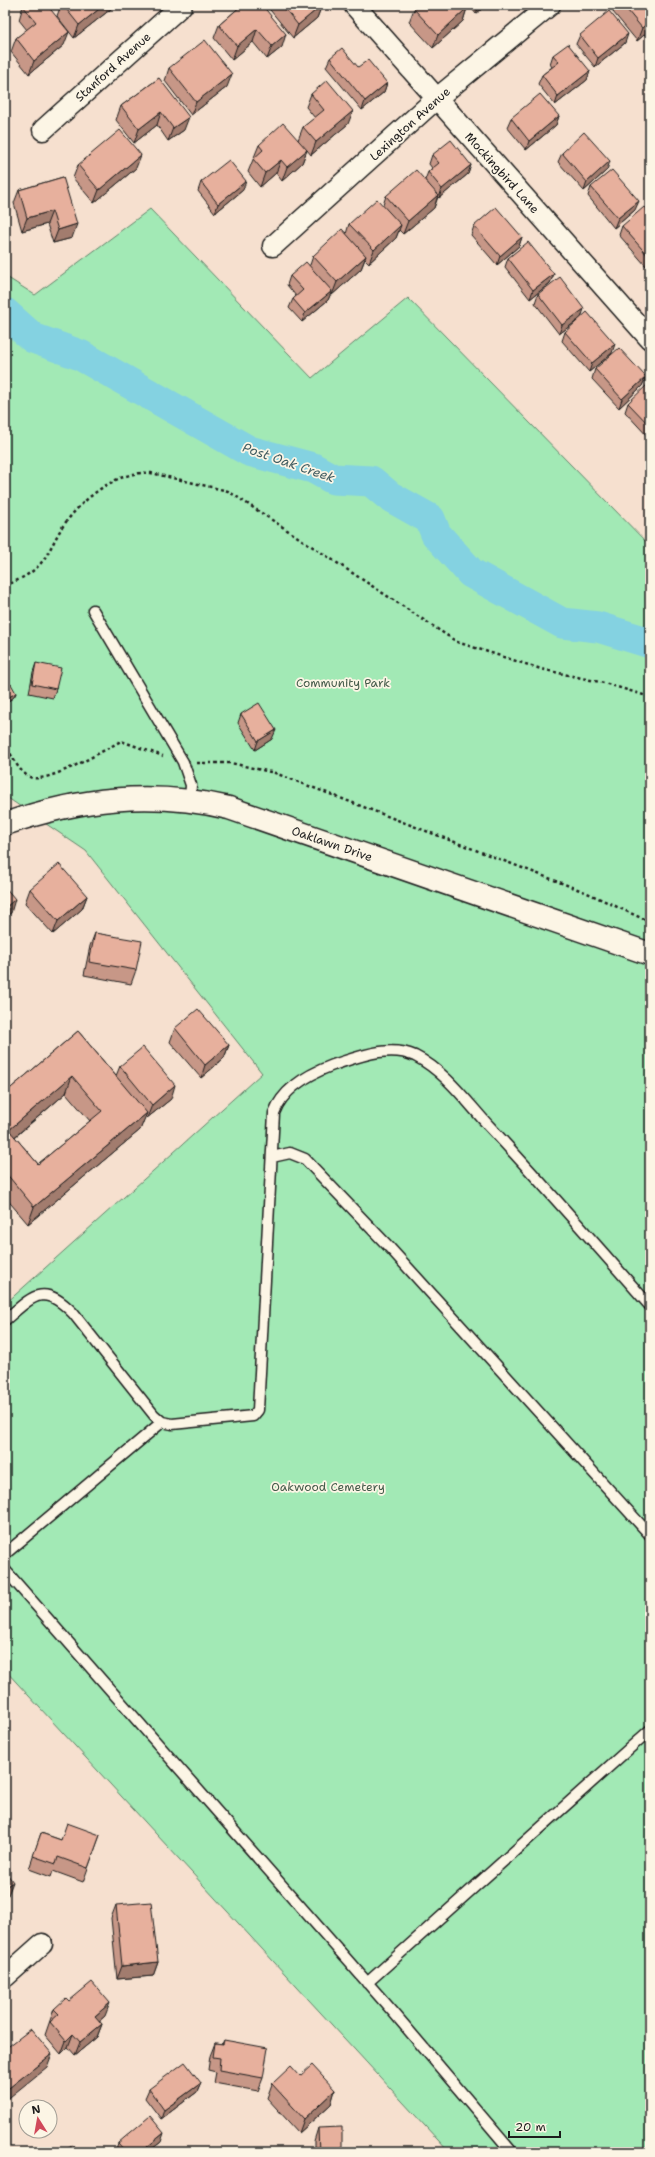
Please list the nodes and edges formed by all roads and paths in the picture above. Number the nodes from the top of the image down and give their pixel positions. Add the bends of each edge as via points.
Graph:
1 (182, 5) edge
2 (354, 5) edge
3 (550, 5) edge
4 (436, 99) junction
5 (43, 130) dead end
6 (273, 246) dead end
7 (650, 339) edge
8 (5, 586) edge
9 (93, 610) dead end
10 (650, 696) edge
11 (5, 743) edge
12 (184, 762) junction
13 (190, 800) junction
14 (5, 824) edge
15 (650, 922) edge
16 (650, 954) edge
17 (272, 1156) junction
18 (650, 1306) edge
19 (5, 1320) edge
20 (162, 1422) junction
21 (650, 1535) edge
22 (5, 1554) edge
23 (5, 1570) edge
24 (650, 1730) edge
25 (42, 1944) dead end
26 (5, 1977) edge
27 (367, 1983) junction
28 (512, 2152) edge

1 - 5 street, Stanford Avenue
2 - 4 street, Mockingbird Lane
3 - 4 street, Lexington Avenue
4 - 6 street, Lexington Avenue
4 - 7 street, Mockingbird Lane
8 - 10 path via 31,572 41,563 64,526 81,505 98,491 120,478 138,472 151,472 228,491 457,642 541,669
9 - 12 lane
11 - 12 path via 20,769 31,778 43,778 61,771 121,741
12 - 13 lane via 191,785
12 - 15 path via 231,763 274,773 585,892
13 - 14 street, Oaklawn Drive via 97,800 53,808
13 - 16 street, Oaklawn Drive via 229,808
17 - 18 lane via 274,1113 278,1102 300,1080 325,1068 362,1056 390,1051 414,1056 440,1074 536,1176
17 - 20 lane via 258,1410 253,1416 240,1418
17 - 21 lane via 290,1153 305,1159 390,1248
19 - 20 lane via 28,1299 40,1294 61,1300
20 - 22 lane
23 - 27 lane
24 - 27 lane
25 - 26 street
27 - 28 lane

